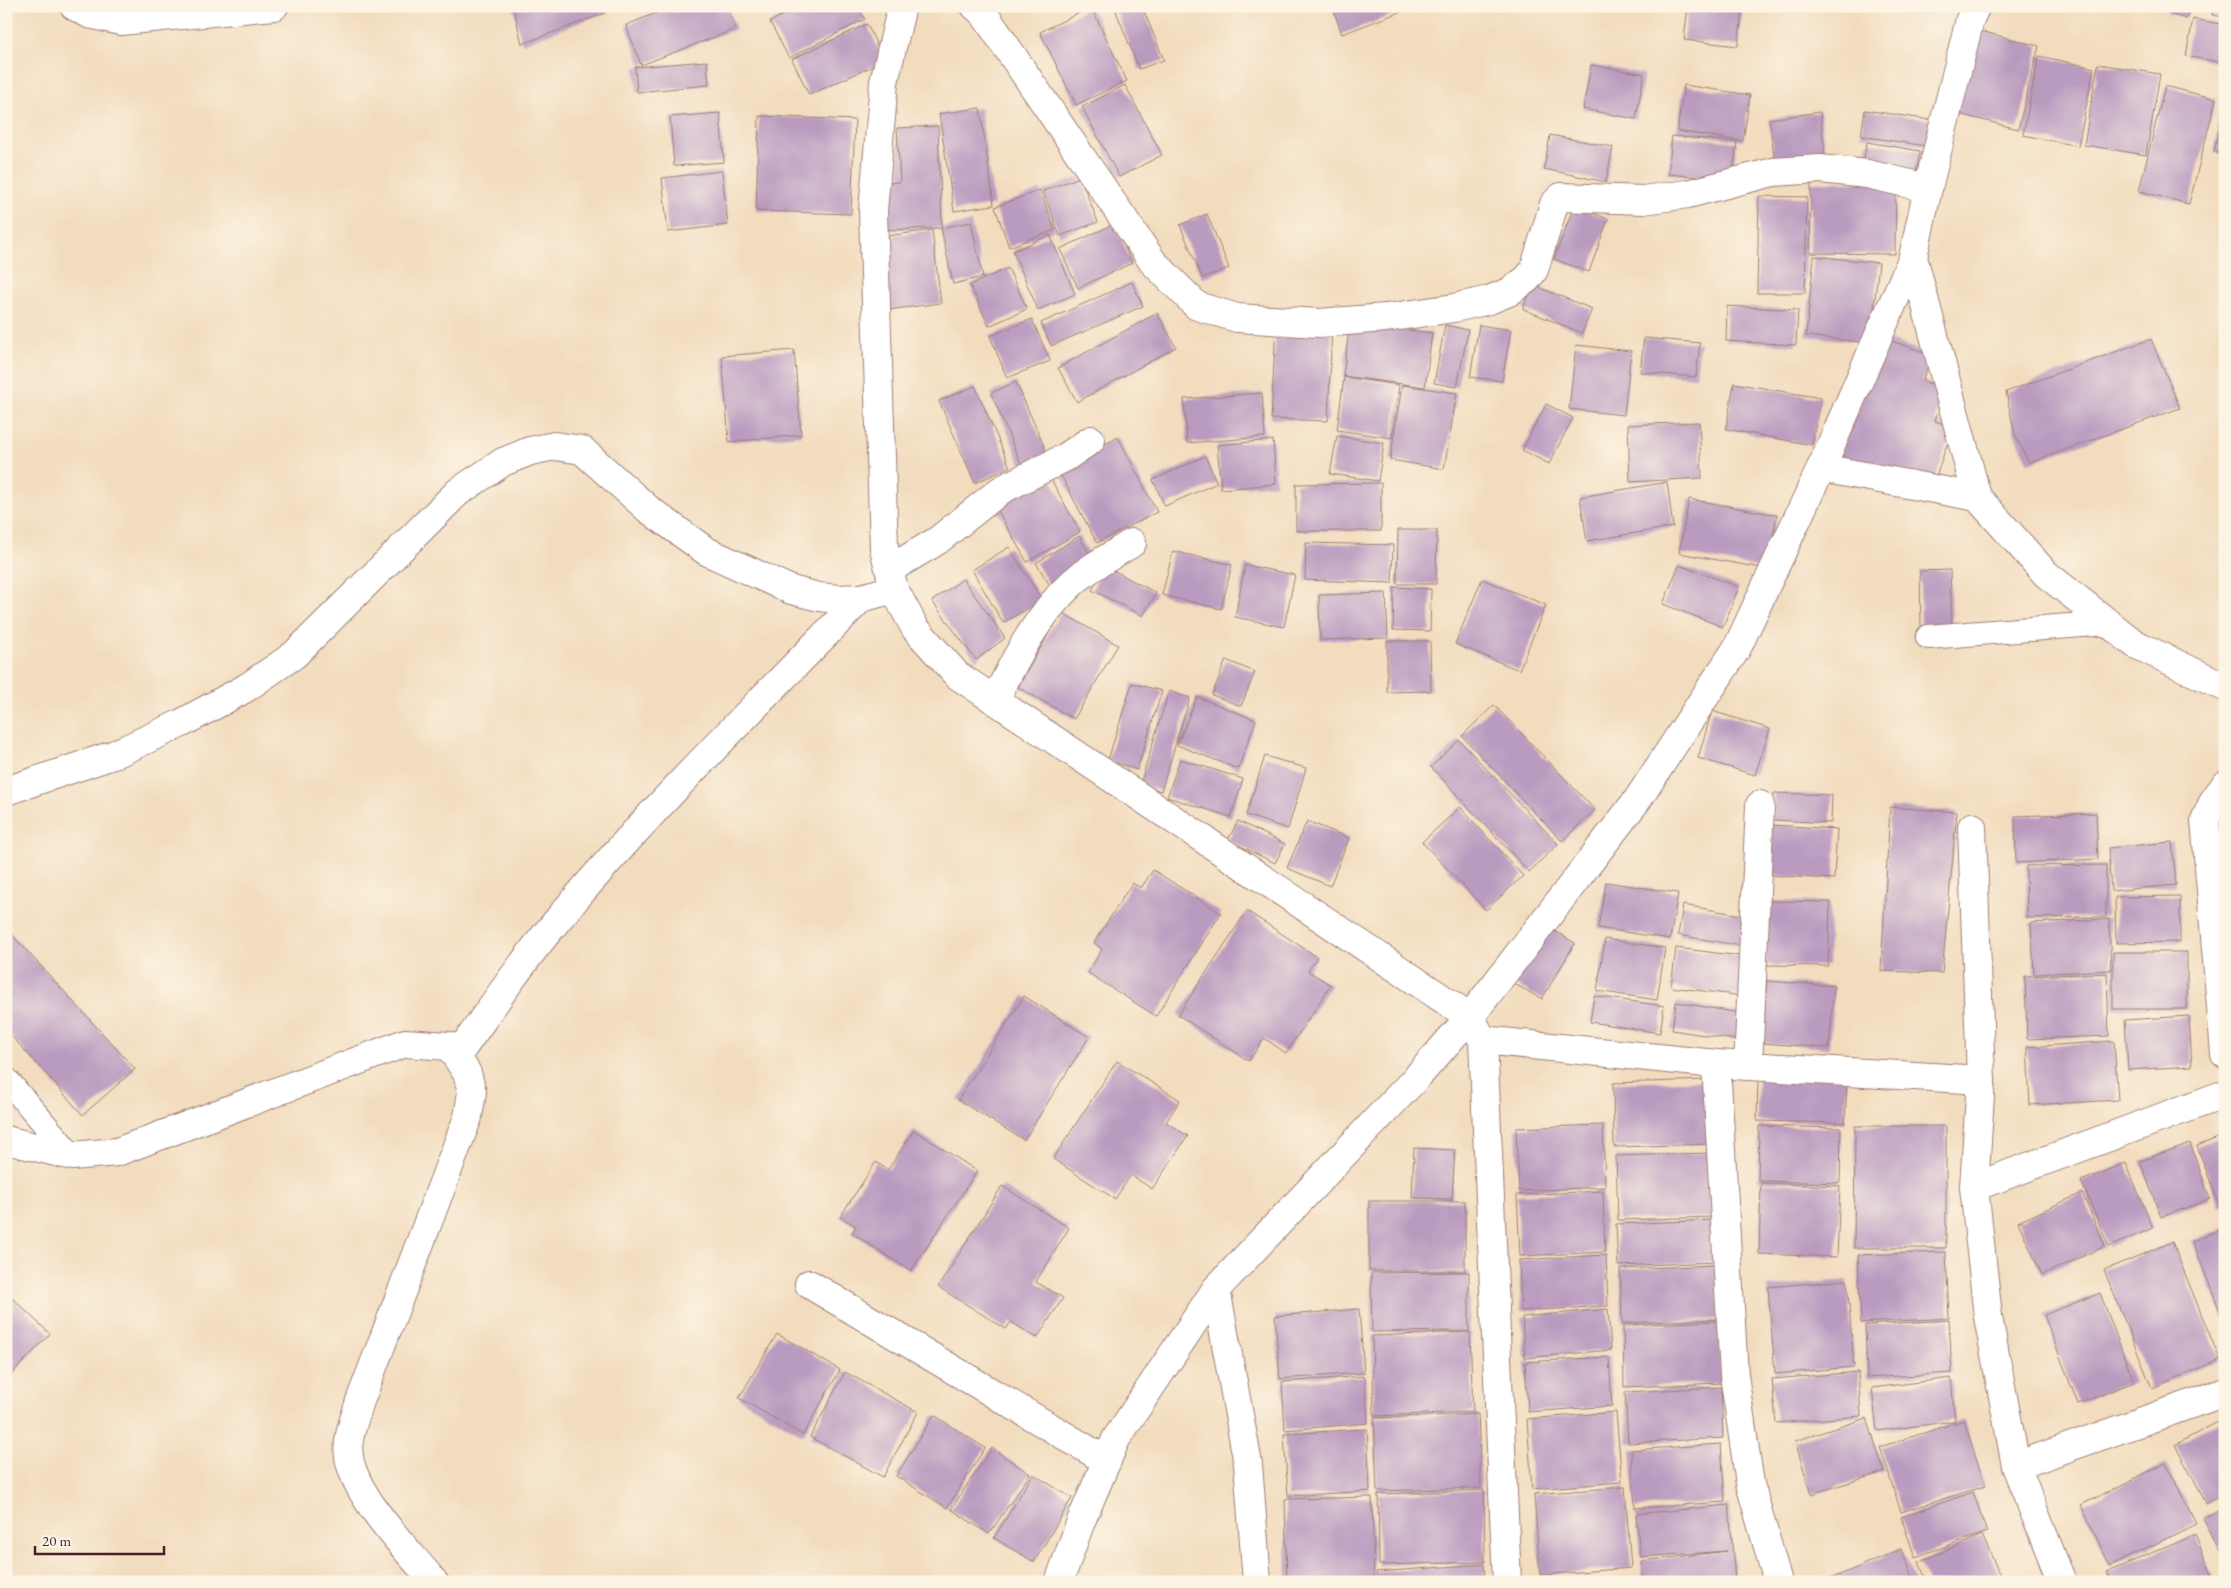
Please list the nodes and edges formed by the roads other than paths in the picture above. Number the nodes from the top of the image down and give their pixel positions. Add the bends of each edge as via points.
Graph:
1 (74, 6) edge
2 (274, 6) edge
3 (902, 6) edge
4 (974, 6) edge
5 (1976, 6) edge
6 (1928, 188) junction
7 (1913, 257) junction
8 (1091, 440) dead end
9 (1822, 468) junction
10 (1978, 497) junction
11 (1132, 544) dead end
12 (892, 579) junction
13 (861, 598) junction
14 (2108, 623) junction
15 (1928, 637) dead end
16 (2225, 687) edge
17 (995, 700) junction
18 (2225, 785) edge
19 (6, 791) edge
20 (1760, 805) dead end
21 (1972, 826) dead end
22 (1476, 1028) junction
23 (2225, 1054) edge
24 (457, 1056) junction
25 (1716, 1064) junction
26 (1748, 1066) junction
27 (6, 1078) edge
28 (1982, 1080) junction
29 (2225, 1094) edge
30 (6, 1140) edge
31 (72, 1156) junction
32 (1974, 1187) junction
33 (809, 1284) dead end
34 (1216, 1289) junction
35 (2225, 1392) edge
36 (1107, 1461) junction
37 (2016, 1466) junction
38 (434, 1582) edge
39 (1059, 1582) edge
40 (1257, 1582) edge
41 (1507, 1582) edge
42 (1778, 1582) edge
43 (2062, 1582) edge

1 - 2 street via 88,14 121,20
3 - 12 street via 884,82 873,211 884,548
4 - 6 street via 984,14 1153,262 1197,306 1236,318 1329,323 1386,318 1489,300 1509,292 1530,275 1554,204 1561,197 1643,200 1688,194 1773,172 1820,169 1867,174
5 - 6 street
6 - 7 street
7 - 9 street
7 - 10 street
8 - 12 street via 1066,457 1000,490
9 - 10 street
9 - 22 street via 1732,656 1638,799
10 - 14 street via 2046,574
11 - 17 street via 1071,584 1049,608 1016,656
12 - 13 street
12 - 17 street via 915,628 958,674
13 - 19 street via 819,597 791,590 706,550 648,509 582,450 555,446 530,451 503,462 458,492 294,655 246,688 113,755
13 - 24 street via 587,885 549,930
14 - 15 lane
14 - 16 street via 2135,644
17 - 22 street
18 - 23 street via 2205,820
20 - 26 street
21 - 28 street
22 - 25 street
22 - 34 street via 1410,1084
22 - 41 street
24 - 31 street via 449,1046 405,1043 117,1152
24 - 38 street via 467,1072 472,1092 468,1117 360,1401 348,1456 355,1478 368,1501
25 - 26 street
25 - 42 street via 1734,1375 1750,1484
26 - 28 street
27 - 31 lane
28 - 32 street
29 - 32 street
30 - 31 street
32 - 37 street via 1988,1317
33 - 36 street
34 - 36 street via 1116,1440
34 - 40 street via 1248,1464
35 - 37 street
36 - 39 street via 1080,1521
37 - 43 street

